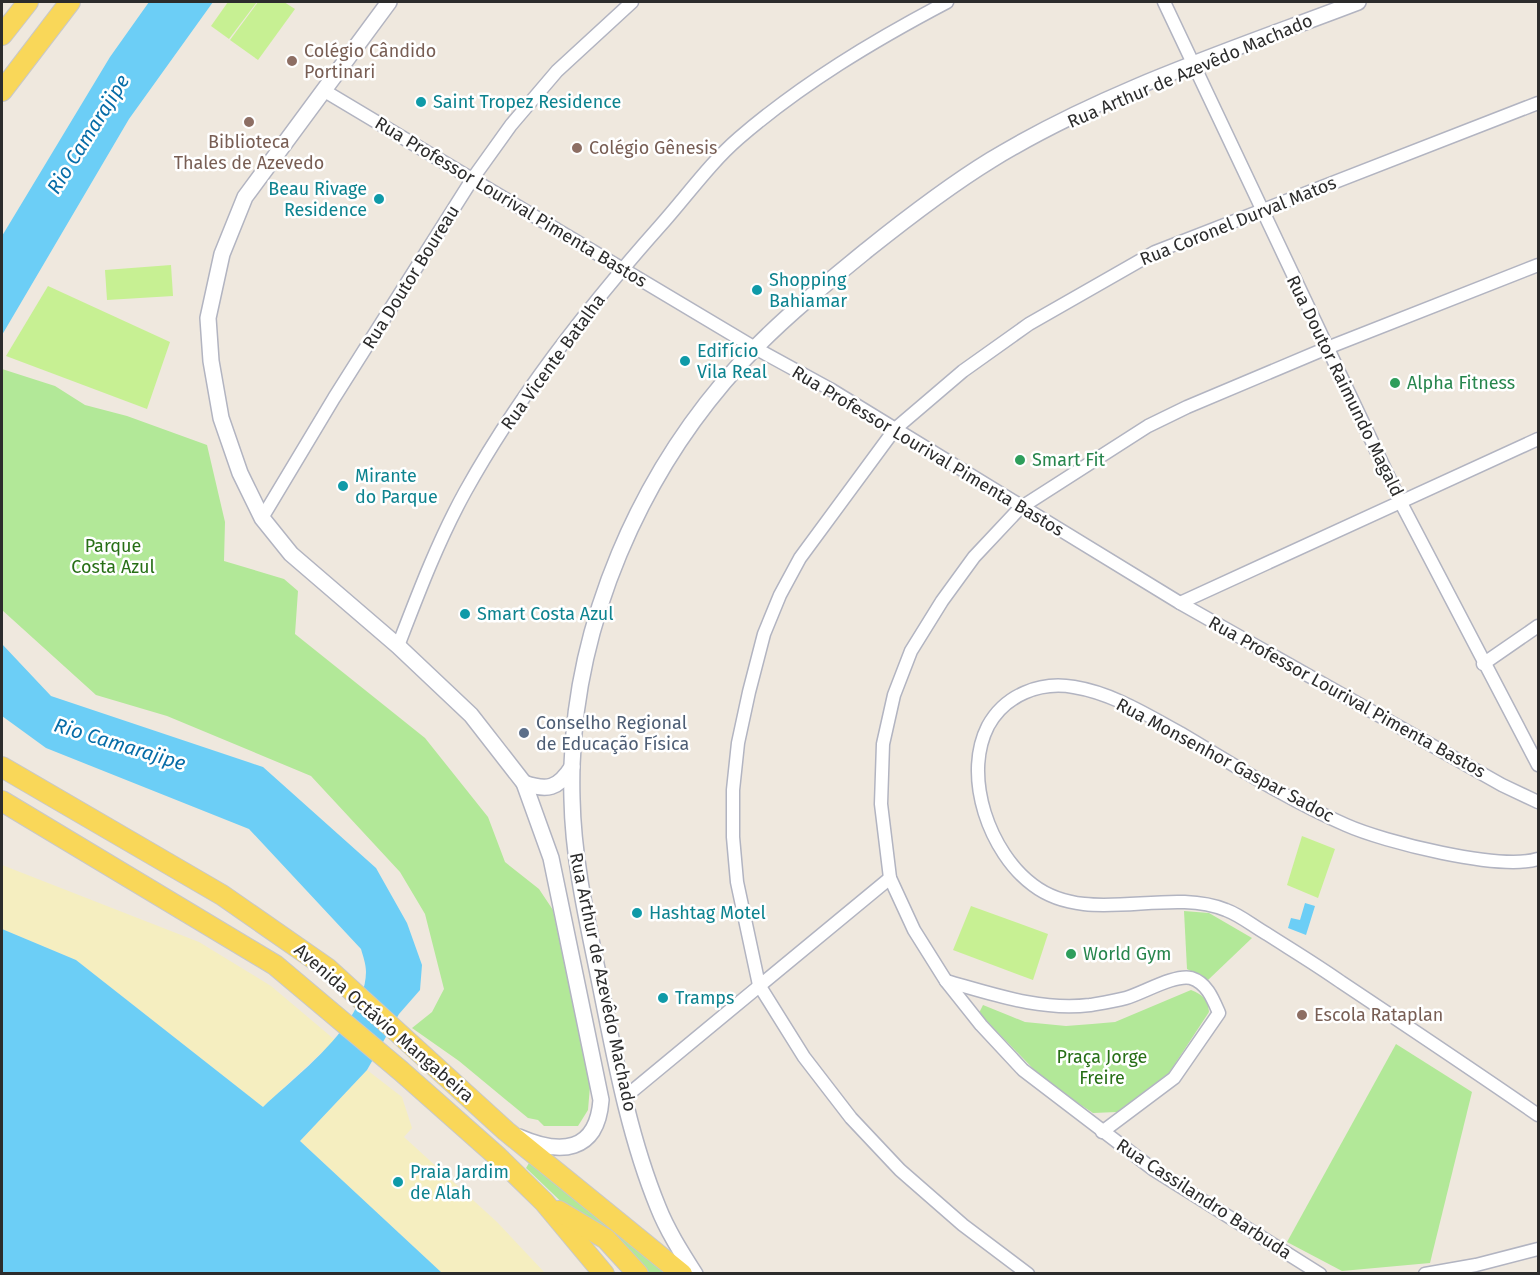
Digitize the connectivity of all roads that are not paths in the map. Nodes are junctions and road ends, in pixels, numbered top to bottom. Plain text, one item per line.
1 (28, 2) edge
2 (70, 2) edge
3 (389, 2) edge
4 (633, 2) edge
5 (947, 2) edge
6 (1164, 2) edge
7 (1358, 2) edge
8 (2, 35) edge
9 (1195, 64) junction
10 (322, 90) junction
11 (2, 91) edge
12 (1539, 103) edge
13 (473, 178) junction
14 (1261, 210) junction
15 (1539, 265) edge
16 (623, 268) junction
17 (755, 348) junction
18 (1327, 348) junction
19 (896, 429) junction
20 (1539, 439) edge
21 (1401, 503) junction
22 (1020, 508) junction
23 (262, 518) junction
24 (1180, 603) junction
25 (1539, 626) edge
26 (398, 646) junction
27 (1484, 664) junction
28 (1539, 765) edge
29 (2, 767) edge
30 (572, 767) junction
31 (524, 783) junction
32 (2, 801) edge
33 (1539, 802) edge
34 (1539, 859) edge
35 (890, 878) junction
36 (946, 981) junction
37 (759, 985) junction
38 (625, 1097) junction
39 (1539, 1115) edge
40 (506, 1131) junction
41 (1102, 1132) junction
42 (586, 1196) junction
43 (544, 1202) junction
44 (1539, 1249) edge
45 (604, 1274) edge
46 (638, 1274) edge
47 (671, 1274) edge
48 (682, 1274) edge
49 (695, 1274) edge
50 (1028, 1274) edge
51 (1320, 1274) edge
52 (1425, 1274) edge

1 - 8 main road
2 - 11 main road
3 - 10 street
4 - 13 street, Rua Doutor Boureau
5 - 16 street, Rua Vicente Batalha
6 - 9 street, Rua Doutor Raimundo Magald
7 - 9 street, Rua Arthur de Azevêdo Machado
9 - 14 street, Rua Doutor Raimundo Magald
9 - 17 street, Rua Arthur de Azevêdo Machado
10 - 13 street, Rua Professor Lourival Pimenta Bastos
10 - 23 street
12 - 14 street, Rua Coronel Durval Matos
13 - 16 street, Rua Professor Lourival Pimenta Bastos
13 - 23 street, Rua Doutor Boureau
14 - 18 street, Rua Doutor Raimundo Magald
14 - 19 street, Rua Coronel Durval Matos
15 - 18 street, Rua Cassilandro Barbuda
16 - 17 street, Rua Professor Lourival Pimenta Bastos
16 - 26 street, Rua Vicente Batalha
17 - 19 street, Rua Professor Lourival Pimenta Bastos
17 - 30 street, Rua Arthur de Azevêdo Machado
18 - 21 street, Rua Doutor Raimundo Magald
18 - 22 street, Rua Cassilandro Barbuda
19 - 22 street, Rua Professor Lourival Pimenta Bastos
19 - 37 street, Rua Coronel Durval Matos
20 - 21 street
21 - 24 street
21 - 27 street, Rua Doutor Raimundo Magald
22 - 24 street, Rua Professor Lourival Pimenta Bastos
22 - 35 street, Rua Cassilandro Barbuda
23 - 26 street
24 - 33 street, Rua Professor Lourival Pimenta Bastos
25 - 27 street
26 - 31 street
27 - 28 street, Rua Doutor Raimundo Magald
29 - 40 main road, Avenida Octávio Mangabeira
30 - 31 street
30 - 38 street, Rua Arthur de Azevêdo Machado
31 - 40 street
32 - 43 main road, Avenida Octávio Mangabeira
34 - 39 street, Rua Monsenhor Gaspar Sadoc
35 - 36 street, Rua Cassilandro Barbuda
35 - 37 street
36 - 41 street, Rua Cassilandro Barbuda
36 - 41 street
37 - 38 street
37 - 50 street, Rua Coronel Durval Matos
38 - 49 street, Rua Arthur de Azevêdo Machado
40 - 42 main road, Avenida Octávio Mangabeira
41 - 51 street, Rua Cassilandro Barbuda
42 - 47 main road
42 - 48 main road, Avenida Octávio Mangabeira
43 - 45 main road, Avenida Octávio Mangabeira
43 - 46 main road
44 - 52 street

